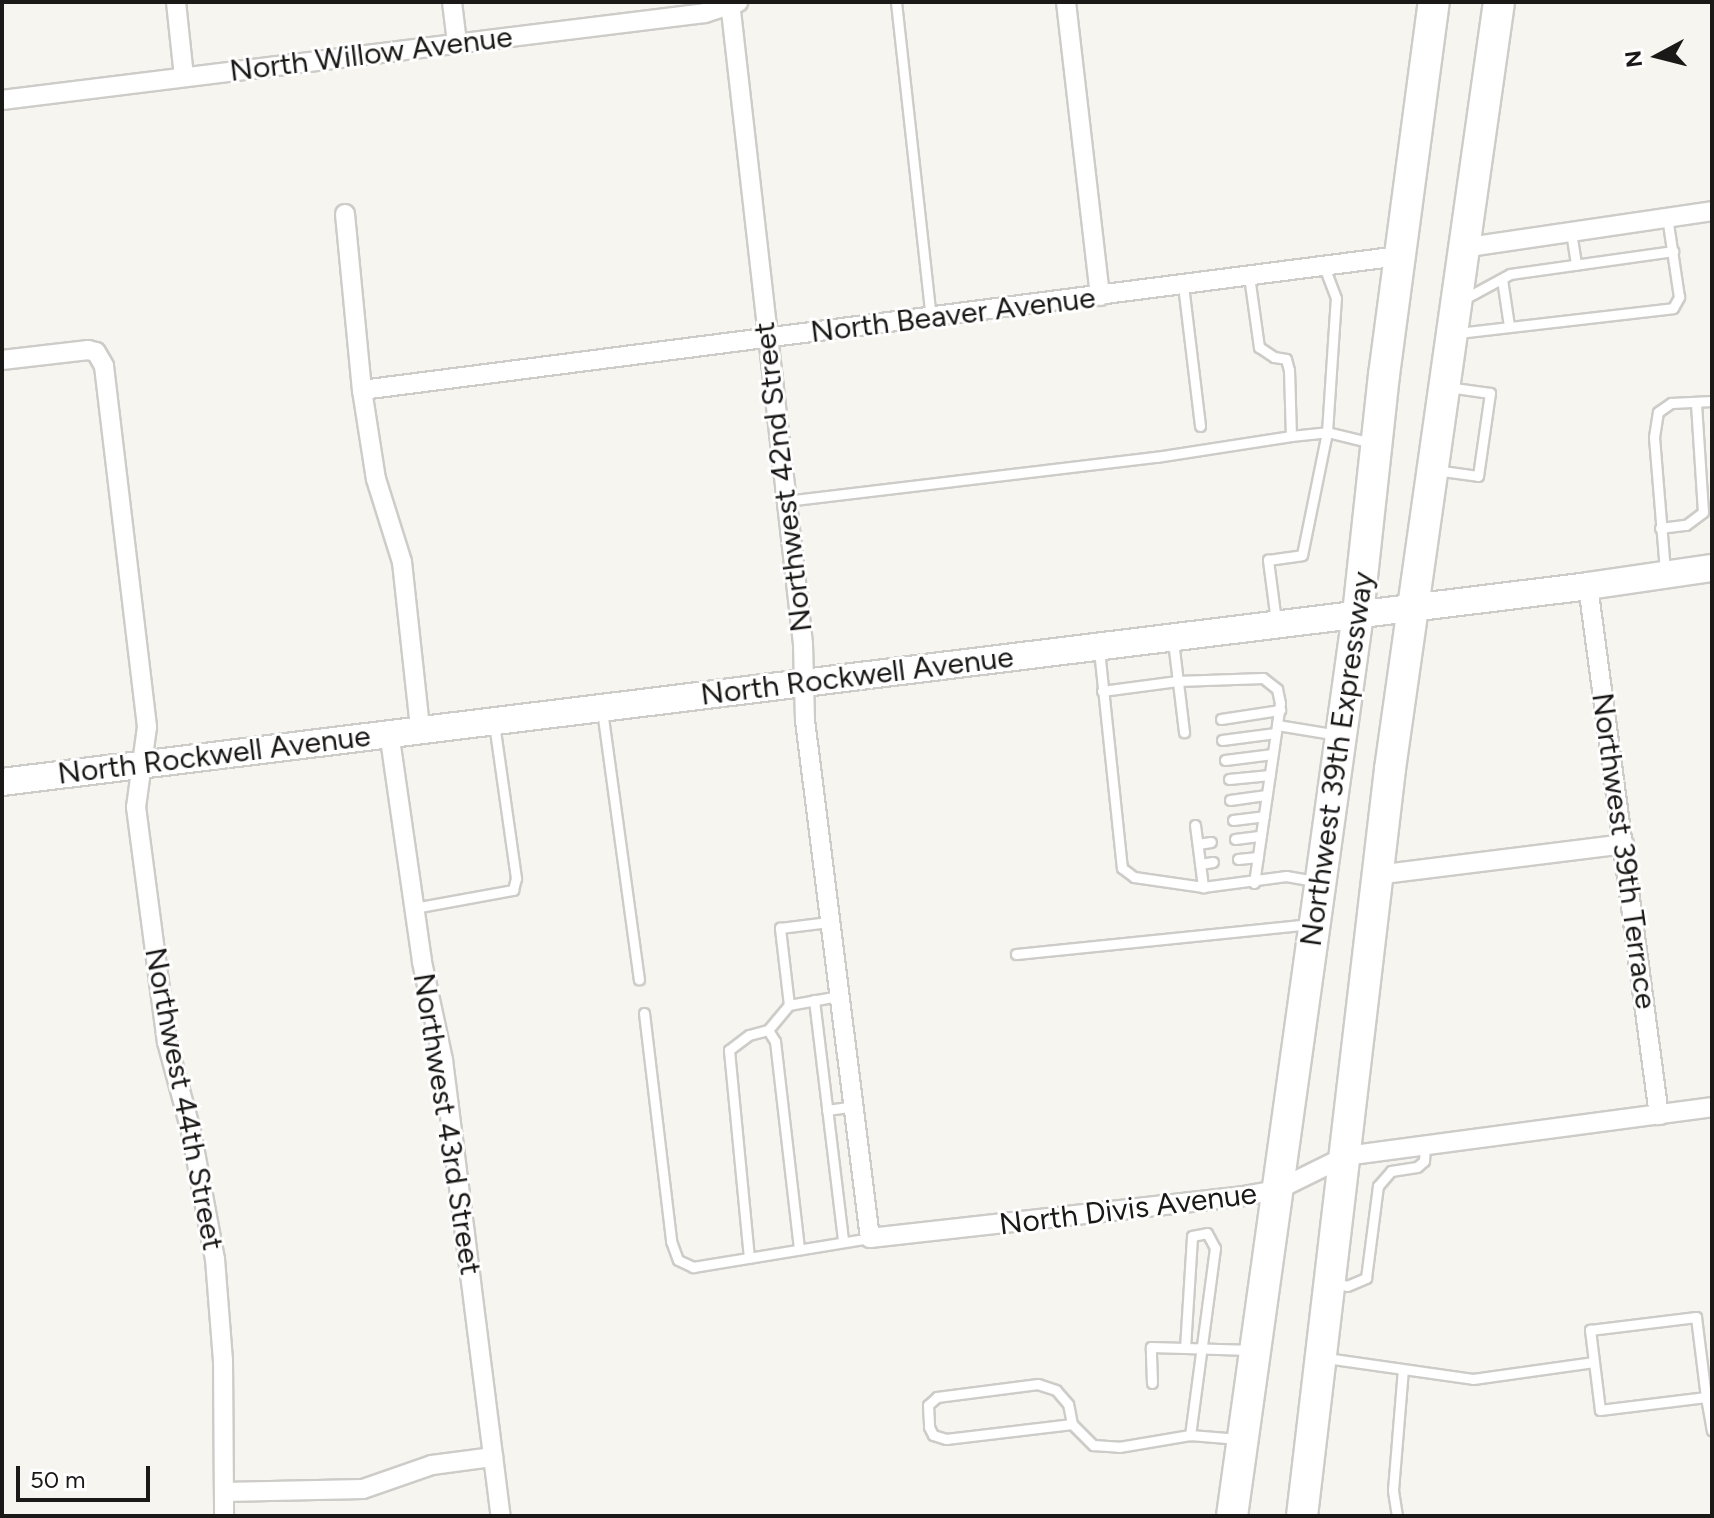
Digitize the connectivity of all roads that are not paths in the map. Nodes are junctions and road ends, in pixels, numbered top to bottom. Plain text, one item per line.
1 (176, 2) edge
2 (452, 2) edge
3 (896, 2) edge
4 (1066, 2) edge
5 (1434, 2) edge
6 (1499, 2) edge
7 (733, 3) edge
8 (457, 43) junction
9 (184, 77) junction
10 (2, 100) edge
11 (1712, 211) edge
12 (345, 214) dead end
13 (1667, 217) junction
14 (1571, 232) junction
15 (1462, 248) junction
16 (1673, 251) junction
17 (1400, 256) junction
18 (1576, 265) junction
19 (1324, 267) junction
20 (1249, 276) junction
21 (1502, 279) junction
22 (1183, 285) junction
23 (1100, 296) junction
24 (1455, 304) junction
25 (931, 319) junction
26 (1509, 326) junction
27 (1451, 334) junction
28 (767, 339) junction
29 (2, 360) edge
30 (1444, 387) junction
31 (362, 390) junction
32 (1712, 401) edge
33 (1696, 403) junction
34 (1200, 426) dead end
35 (1327, 432) junction
36 (1291, 436) junction
37 (1379, 445) junction
38 (1434, 470) junction
39 (786, 501) junction
40 (1660, 528) junction
41 (1712, 568) edge
42 (1665, 575) junction
43 (1588, 586) junction
44 (1411, 608) junction
45 (1358, 614) junction
46 (1276, 625) junction
47 (1173, 637) junction
48 (1099, 646) junction
49 (1177, 681) junction
50 (804, 683) junction
51 (1102, 691) junction
52 (601, 706) junction
53 (1280, 710) junction
54 (493, 719) junction
55 (1221, 719) dead end
56 (1186, 726) dead end
57 (420, 728) junction
58 (1277, 729) junction
59 (389, 732) junction
60 (1341, 735) junction
61 (1222, 740) dead end
62 (1273, 754) junction
63 (1225, 760) dead end
64 (142, 764) junction
65 (1270, 775) junction
66 (1229, 779) dead end
67 (2, 782) edge
68 (1267, 795) junction
69 (1230, 800) dead end
70 (1264, 816) junction
71 (1233, 820) dead end
72 (1195, 825) dead end
73 (1261, 836) junction
74 (1235, 839) dead end
75 (1211, 842) dead end
76 (1198, 844) junction
77 (1624, 844) junction
78 (1258, 857) junction
79 (1238, 859) dead end
80 (1213, 862) dead end
81 (1200, 864) junction
82 (1376, 875) junction
83 (1320, 882) junction
84 (1254, 883) junction
85 (1203, 887) junction
86 (414, 908) junction
87 (829, 922) junction
88 (1315, 923) junction
89 (1016, 954) dead end
90 (639, 979) dead end
91 (839, 996) junction
92 (814, 1000) junction
93 (789, 1005) junction
94 (644, 1013) dead end
95 (768, 1030) junction
96 (854, 1106) junction
97 (1712, 1107) edge
98 (827, 1110) junction
99 (1659, 1115) junction
100 (1425, 1146) junction
101 (1346, 1156) junction
102 (1277, 1190) junction
103 (870, 1238) junction
104 (843, 1240) junction
105 (799, 1249) junction
106 (749, 1258) junction
107 (1331, 1282) junction
108 (1185, 1348) junction
109 (1200, 1350) junction
110 (1255, 1350) junction
111 (1322, 1358) junction
112 (1594, 1362) junction
113 (1403, 1369) junction
114 (1152, 1383) dead end
115 (1706, 1397) junction
116 (1072, 1424) junction
117 (1712, 1430) edge
118 (1190, 1435) junction
119 (1243, 1440) junction
120 (493, 1457) junction
121 (224, 1492) junction
122 (224, 1516) edge
123 (501, 1516) edge
124 (1232, 1516) edge
125 (1302, 1516) edge
126 (1397, 1516) edge

1 - 9 street
2 - 8 street
3 - 25 lane
4 - 23 street
5 - 17 highway, Northwest 39th Expressway
6 - 15 highway, Northwest 39th Expressway
7 - 8 street, North Willow Avenue
7 - 28 street, Northwest 42nd Street
8 - 9 street, North Willow Avenue
9 - 10 street, North Willow Avenue
11 - 13 street
12 - 31 street
13 - 14 street
13 - 16 lane
14 - 15 street
14 - 18 lane
15 - 24 highway, Northwest 39th Expressway
16 - 18 lane
16 - 26 lane
17 - 19 street, North Beaver Avenue
17 - 37 highway, Northwest 39th Expressway
18 - 21 lane
19 - 20 street, North Beaver Avenue
19 - 35 lane
20 - 22 street, North Beaver Avenue
20 - 36 lane
21 - 24 lane
21 - 26 lane
22 - 23 street, North Beaver Avenue
22 - 34 lane
23 - 25 street, North Beaver Avenue
24 - 27 highway, Northwest 39th Expressway
25 - 28 street, North Beaver Avenue
26 - 27 lane
27 - 30 highway, Northwest 39th Expressway
28 - 31 street, North Beaver Avenue
28 - 39 street, Northwest 42nd Street
29 - 64 street, Northwest 44th Street
30 - 38 highway, Northwest 39th Expressway
30 - 38 lane
31 - 57 street
32 - 33 lane
33 - 40 lane
33 - 40 lane
35 - 36 lane
35 - 37 lane
35 - 46 lane
36 - 39 lane
37 - 45 highway, Northwest 39th Expressway
38 - 44 highway, Northwest 39th Expressway
39 - 50 street, Northwest 42nd Street
40 - 42 lane
41 - 42 main road, North Rockwell Avenue
42 - 43 main road, North Rockwell Avenue
43 - 44 main road, North Rockwell Avenue
43 - 77 street, Northwest 39th Terrace
44 - 45 main road, North Rockwell Avenue
44 - 82 highway, Northwest 39th Expressway
45 - 46 main road, North Rockwell Avenue
45 - 60 highway, Northwest 39th Expressway
46 - 47 main road, North Rockwell Avenue
47 - 48 main road, North Rockwell Avenue
47 - 49 lane
48 - 50 main road, North Rockwell Avenue
48 - 51 lane
49 - 51 lane
49 - 53 lane
49 - 56 lane
50 - 52 main road, North Rockwell Avenue
50 - 87 street, Northwest 42nd Street
51 - 85 lane
52 - 54 main road, North Rockwell Avenue
52 - 90 lane
53 - 55 lane
53 - 58 lane
54 - 57 main road, North Rockwell Avenue
54 - 86 lane
57 - 59 main road, North Rockwell Avenue
58 - 60 lane
58 - 61 lane
58 - 62 lane
59 - 64 main road, North Rockwell Avenue
59 - 86 street, Northwest 43rd Street
60 - 83 highway, Northwest 39th Expressway
62 - 63 lane
62 - 65 lane
64 - 67 main road, North Rockwell Avenue
64 - 121 street, Northwest 44th Street
65 - 66 lane
65 - 68 lane
68 - 69 lane
68 - 70 lane
70 - 71 lane
70 - 73 lane
72 - 76 lane
73 - 74 lane
73 - 78 lane
75 - 76 lane
76 - 81 lane
77 - 82 street
77 - 99 street, Northwest 39th Terrace
78 - 79 lane
78 - 84 lane
80 - 81 lane
81 - 85 lane
82 - 101 highway, Northwest 39th Expressway
83 - 84 lane
83 - 88 highway, Northwest 39th Expressway
84 - 85 lane
86 - 120 street, Northwest 43rd Street
87 - 91 street, Northwest 42nd Street
87 - 93 lane
88 - 89 lane
88 - 102 highway, Northwest 39th Expressway
91 - 92 lane
91 - 96 street, Northwest 42nd Street
92 - 93 lane
92 - 98 lane
93 - 95 lane
94 - 106 lane
95 - 105 lane
95 - 106 lane
96 - 98 lane
96 - 103 street, Northwest 42nd Street
97 - 99 street, North Divis Avenue
98 - 104 lane
99 - 100 street, North Divis Avenue
100 - 101 street, North Divis Avenue
100 - 107 lane
101 - 102 street, North Divis Avenue
101 - 107 highway, Northwest 39th Expressway
102 - 103 street, North Divis Avenue
102 - 110 highway, Northwest 39th Expressway
103 - 104 lane
104 - 105 lane
105 - 106 lane
107 - 111 highway, Northwest 39th Expressway
108 - 109 lane
108 - 109 lane
108 - 114 lane
109 - 110 lane
109 - 118 lane
110 - 119 highway, Northwest 39th Expressway
111 - 113 lane
111 - 125 highway, Northwest 39th Expressway
112 - 113 lane
112 - 115 lane
112 - 115 lane
113 - 126 lane
115 - 117 lane
116 - 116 lane
116 - 118 lane
118 - 119 lane
119 - 124 highway, Northwest 39th Expressway
120 - 121 street
120 - 123 street, Northwest 43rd Street
121 - 122 street, Northwest 44th Street

